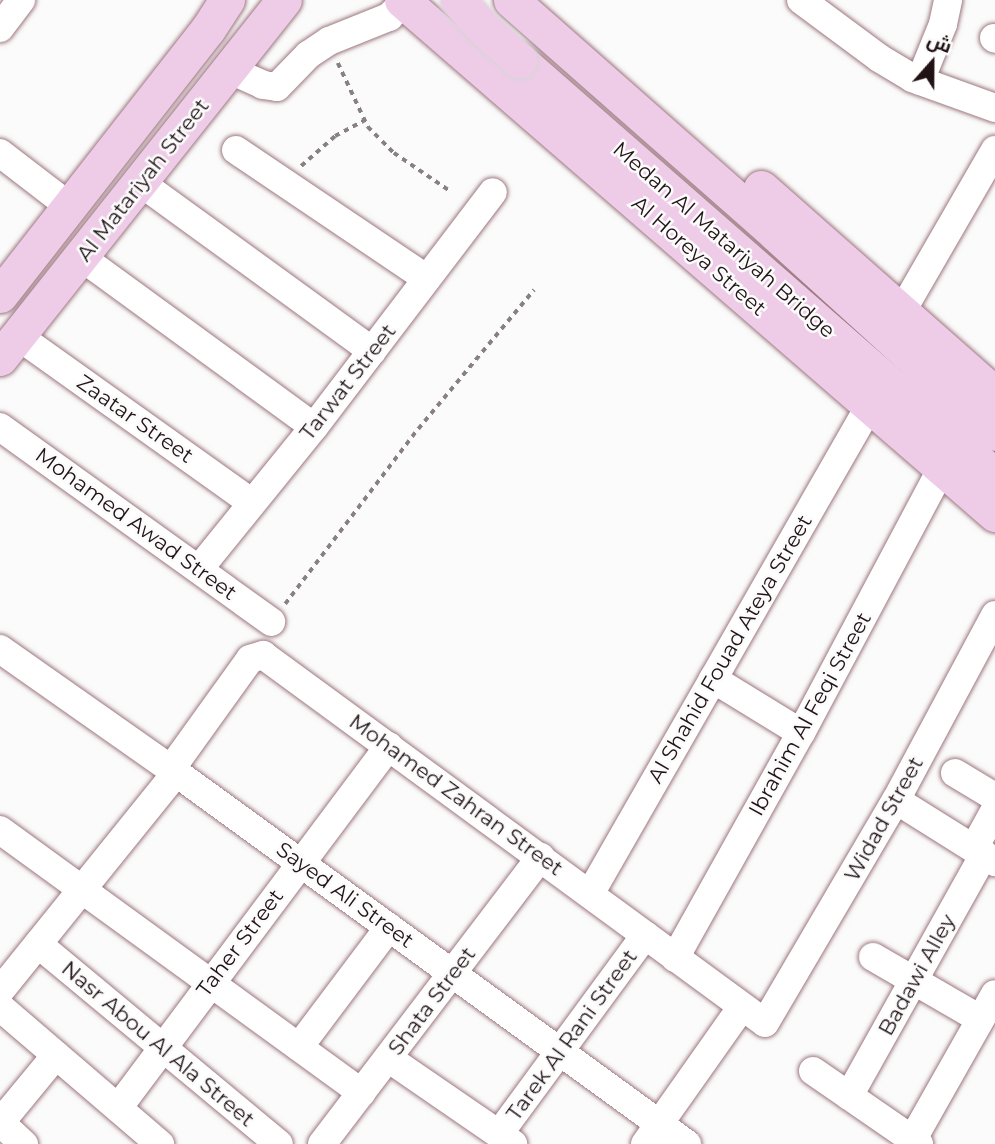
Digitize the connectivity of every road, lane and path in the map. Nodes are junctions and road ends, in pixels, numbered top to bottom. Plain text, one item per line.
1 (21, 0) edge
2 (227, 0) edge
3 (284, 0) edge
4 (458, 0) edge
5 (493, 0) edge
6 (511, 0) edge
7 (948, 0) edge
8 (403, 1) edge
9 (815, 4) edge
10 (546, 16) edge
11 (0, 28) edge
12 (208, 29) junction
13 (329, 41) junction
14 (235, 63) junction
15 (481, 66) junction
16 (920, 82) junction
17 (995, 108) edge
18 (365, 120) junction
19 (236, 150) dead end
20 (995, 150) edge
21 (0, 153) edge
22 (141, 183) junction
23 (285, 183) junction
24 (450, 191) dead end
25 (494, 192) dead end
26 (70, 207) junction
27 (81, 257) junction
28 (428, 279) junction
29 (3, 286) edge
30 (534, 290) dead end
31 (902, 311) junction
32 (9, 347) edge
33 (372, 351) junction
34 (993, 385) edge
35 (870, 405) junction
36 (0, 427) edge
37 (314, 427) junction
38 (995, 433) edge
39 (943, 468) junction
40 (995, 476) edge
41 (252, 503) junction
42 (995, 514) edge
43 (199, 569) junction
44 (995, 615) edge
45 (271, 622) joint
46 (0, 649) edge
47 (713, 679) junction
48 (801, 733) junction
49 (388, 746) junction
50 (173, 771) junction
51 (956, 773) dead end
52 (995, 797) edge
53 (896, 800) junction
54 (995, 810) edge
55 (0, 830) edge
56 (984, 855) edge
57 (541, 858) junction
58 (300, 863) junction
59 (82, 889) junction
60 (590, 894) junction
61 (389, 927) junction
62 (645, 935) junction
63 (38, 944) junction
64 (873, 957) dead end
65 (675, 958) junction
66 (453, 973) junction
67 (914, 980) junction
68 (211, 983) junction
69 (0, 990) edge
70 (995, 994) edge
71 (0, 1007) edge
72 (741, 1008) junction
73 (981, 1019) junction
74 (768, 1020) joint
75 (162, 1047) junction
76 (299, 1048) junction
77 (560, 1051) junction
78 (56, 1055) junction
79 (388, 1058) junction
80 (813, 1071) dead end
81 (362, 1093) junction
82 (849, 1096) junction
83 (118, 1108) junction
84 (0, 1122) edge
85 (652, 1134) edge
86 (142, 1139) edge
87 (506, 1139) edge
88 (914, 1142) edge
89 (24, 1144) edge
90 (279, 1144) edge
91 (322, 1144) edge
92 (687, 1144) edge

1 - 11 street
2 - 12 main road, Al Matariyah Street
3 - 14 main road, Al Matariyah Street
4 - 40 main road, Medan Al Matariyah Bridge, bridge
5 - 15 main road
6 - 10 main road, Medan Al Matariyah Bridge
7 - 16 street
8 - 13 street
8 - 15 main road, Al Horeya Street
9 - 16 street
10 - 31 main road
10 - 38 main road, Medan Al Matariyah Bridge
12 - 14 main road
12 - 26 main road, Al Matariyah Street
13 - 14 street
13 - 18 path
14 - 22 main road, Al Matariyah Street
15 - 35 main road, Al Horeya Street
16 - 17 street
18 - 23 path
18 - 24 path
19 - 23 street
20 - 31 street
21 - 26 street
22 - 27 main road, Al Matariyah Street
22 - 33 street
23 - 28 street
25 - 28 street, Tarwat Street
26 - 29 main road, Al Matariyah Street
27 - 32 main road, Al Matariyah Street
27 - 37 street
28 - 33 street, Tarwat Street
30 - 45 path
31 - 34 main road
32 - 41 street, Zaatar Street
33 - 37 street, Tarwat Street
35 - 39 main road, Al Horeya Street
35 - 47 street, Al Shahid Fouad Ateya Street
36 - 43 street, Mohamed Awad Street
37 - 41 street, Tarwat Street
39 - 42 main road, Al Horeya Street
39 - 48 street, Ibrahim Al Feqi Street
41 - 43 street, Tarwat Street
43 - 45 street, Mohamed Awad Street
44 - 53 street, Widad Street
46 - 50 street, Sayed Ali Street
47 - 48 street
47 - 60 street, Al Shahid Fouad Ateya Street
48 - 65 street, Ibrahim Al Feqi Street
49 - 50 street, Mohamed Zahran Street
49 - 57 street, Mohamed Zahran Street
49 - 58 street, Taher Street
50 - 58 street, Sayed Ali Street
50 - 59 street
51 - 52 street
53 - 56 street
53 - 74 street, Widad Street
54 - 56 street, Badawi Alley
55 - 59 street
56 - 67 street, Badawi Alley
57 - 60 street, Mohamed Zahran Street
57 - 66 street, Shata Street
58 - 61 street, Sayed Ali Street
58 - 68 street, Taher Street
59 - 63 street
59 - 68 street
60 - 62 street, Mohamed Zahran Street
61 - 66 street, Sayed Ali Street
61 - 76 street
62 - 65 street, Mohamed Zahran Street
62 - 77 street, Tarek Al Rani Street
63 - 69 street
63 - 75 street, Nasr Abou Al Ala Street
64 - 67 street
65 - 72 street, Mohamed Zahran Street
66 - 77 street, Sayed Ali Street
66 - 79 street, Shata Street
67 - 73 street
67 - 82 street, Badawi Alley
68 - 75 street, Taher Street
68 - 76 street
70 - 73 street
71 - 78 street
72 - 74 street, Mohamed Zahran Street
72 - 85 street
73 - 88 street
75 - 83 street, Taher Street
75 - 90 street, Nasr Abou Al Ala Street
76 - 81 street
77 - 85 street, Sayed Ali Street
77 - 87 street, Tarek Al Rani Street
78 - 83 street
78 - 84 street
79 - 81 street, Shata Street
79 - 87 street
80 - 82 street
81 - 91 street, Shata Street
82 - 88 street
83 - 86 street
84 - 89 street
85 - 92 street, Sayed Ali Street

